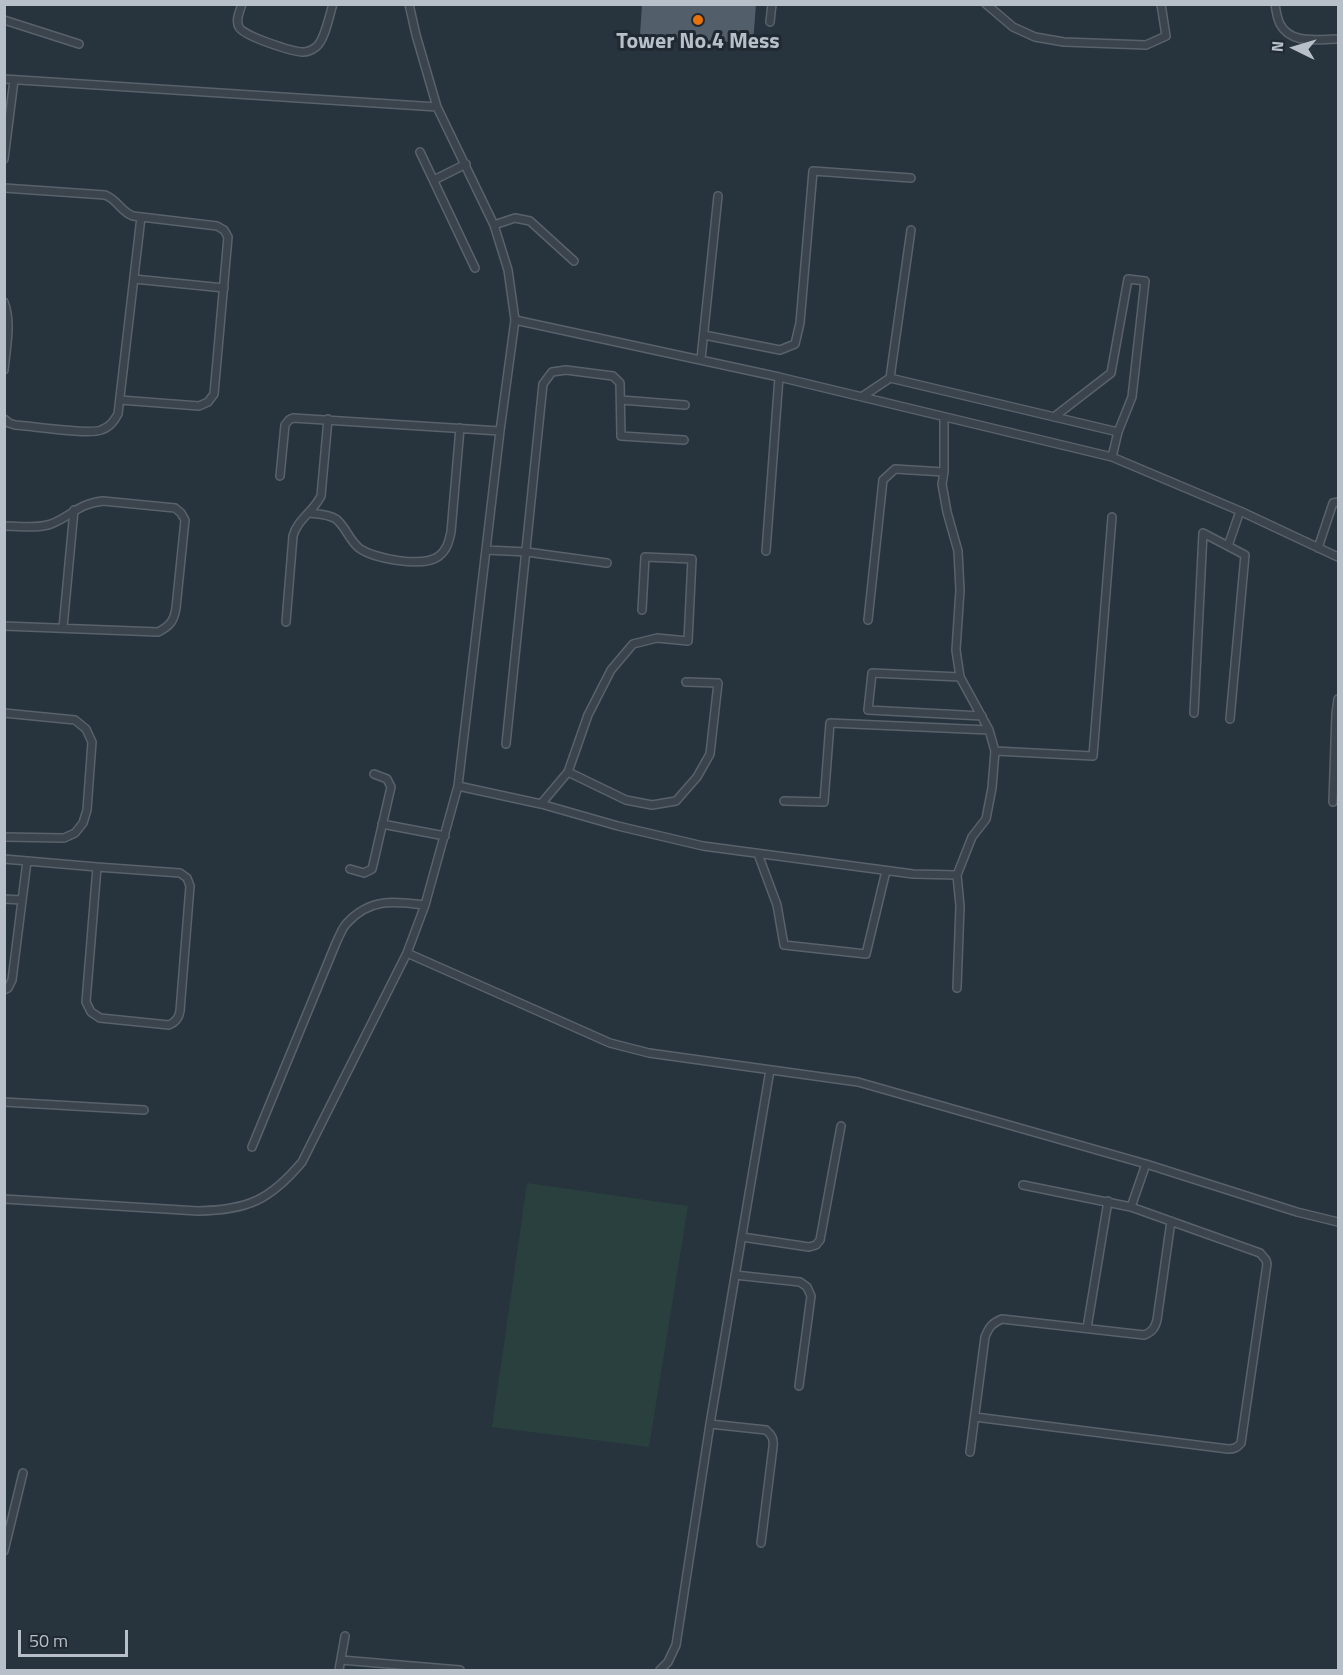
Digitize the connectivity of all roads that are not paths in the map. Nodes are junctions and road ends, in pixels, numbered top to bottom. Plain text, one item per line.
1 (242, 4) edge
2 (333, 4) edge
3 (409, 4) edge
4 (772, 4) edge
5 (986, 4) edge
6 (1161, 4) edge
7 (1275, 4) edge
8 (4, 20) edge
9 (770, 22) dead end
10 (1338, 39) edge
11 (79, 44) dead end
12 (4, 79) edge
13 (14, 80) junction
14 (437, 107) junction
15 (420, 152) dead end
16 (4, 159) edge
17 (466, 164) junction
18 (911, 178) dead end
19 (434, 180) junction
20 (4, 188) edge
21 (718, 196) dead end
22 (141, 217) junction
23 (494, 225) junction
24 (911, 230) dead end
25 (574, 261) dead end
26 (475, 268) dead end
27 (134, 279) junction
28 (224, 288) junction
29 (4, 302) edge
30 (515, 320) junction
31 (704, 334) junction
32 (701, 359) junction
33 (4, 370) edge
34 (779, 377) junction
35 (890, 378) junction
36 (863, 396) junction
37 (120, 400) junction
38 (621, 400) junction
39 (685, 405) dead end
40 (944, 417) junction
41 (1054, 417) junction
42 (4, 419) edge
43 (328, 419) junction
44 (460, 428) junction
45 (500, 431) junction
46 (1118, 432) junction
47 (684, 440) dead end
48 (1112, 457) junction
49 (944, 472) junction
50 (280, 476) dead end
51 (1338, 502) edge
52 (74, 510) junction
53 (1240, 511) junction
54 (309, 513) junction
55 (1112, 517) dead end
56 (4, 526) edge
57 (1228, 546) junction
58 (1318, 548) junction
59 (486, 550) junction
60 (766, 551) dead end
61 (527, 552) junction
62 (1338, 557) edge
63 (607, 563) dead end
64 (642, 610) dead end
65 (868, 620) dead end
66 (286, 622) dead end
67 (4, 626) edge
68 (63, 628) junction
69 (960, 677) junction
70 (686, 682) dead end
71 (1338, 699) edge
72 (4, 713) edge
73 (1194, 713) dead end
74 (982, 716) junction
75 (1230, 719) dead end
76 (989, 730) junction
77 (506, 744) dead end
78 (995, 751) junction
79 (568, 772) junction
80 (375, 774) dead end
81 (458, 786) junction
82 (784, 801) dead end
83 (1333, 802) dead end
84 (541, 804) junction
85 (382, 824) junction
86 (445, 836) junction
87 (4, 837) edge
88 (758, 854) junction
89 (4, 859) edge
90 (27, 861) junction
91 (97, 867) junction
92 (350, 869) dead end
93 (886, 871) junction
94 (957, 875) junction
95 (4, 899) edge
96 (22, 900) junction
97 (425, 904) junction
98 (407, 953) junction
99 (957, 988) dead end
100 (4, 990) edge
101 (770, 1070) junction
102 (4, 1102) edge
103 (144, 1110) dead end
104 (841, 1126) dead end
105 (252, 1147) dead end
106 (1146, 1164) junction
107 (1023, 1185) dead end
108 (4, 1199) edge
109 (1108, 1201) junction
110 (1131, 1206) junction
111 (1171, 1221) junction
112 (1338, 1222) edge
113 (742, 1237) junction
114 (735, 1275) junction
115 (1087, 1328) junction
116 (799, 1386) dead end
117 (975, 1417) junction
118 (710, 1424) junction
119 (970, 1452) dead end
120 (23, 1473) dead end
121 (761, 1543) dead end
122 (4, 1551) edge
123 (345, 1636) dead end
124 (341, 1660) junction
125 (339, 1671) edge
126 (460, 1671) edge
127 (660, 1671) edge

1 - 2 lane
3 - 14 lane
4 - 9 lane
5 - 6 lane
7 - 10 lane
8 - 11 lane
12 - 13 lane
13 - 14 lane
13 - 16 lane
14 - 17 lane
15 - 19 lane
17 - 19 lane
17 - 23 lane
18 - 31 lane
19 - 26 lane
20 - 22 lane
21 - 31 lane
22 - 27 lane
22 - 28 lane
23 - 25 lane
23 - 30 lane
24 - 35 lane
27 - 28 lane
27 - 37 lane
28 - 37 lane
29 - 33 lane
30 - 32 lane
30 - 45 lane
31 - 32 lane
32 - 34 lane
34 - 36 lane
34 - 60 lane
35 - 36 lane
35 - 41 lane
36 - 40 lane
37 - 42 lane
38 - 39 lane
38 - 47 lane
38 - 61 lane
40 - 48 lane
40 - 49 lane
41 - 46 lane
41 - 46 lane
43 - 44 lane
43 - 50 lane
43 - 54 lane
44 - 45 lane
44 - 54 lane
45 - 59 lane
46 - 48 lane
48 - 53 lane
49 - 65 lane
49 - 69 lane
51 - 58 lane
52 - 56 lane
52 - 68 lane
52 - 68 lane
53 - 57 lane
53 - 58 lane
54 - 66 lane
55 - 78 lane
57 - 73 lane
57 - 75 lane
58 - 62 lane
59 - 61 lane
59 - 81 lane
61 - 63 lane
61 - 77 lane
64 - 79 lane
67 - 68 lane
69 - 74 lane
69 - 74 lane
70 - 79 lane
71 - 83 lane
72 - 87 lane
74 - 76 lane
76 - 78 lane
76 - 82 lane
78 - 94 lane
79 - 84 lane
80 - 85 lane
81 - 84 lane
81 - 86 lane
84 - 88 lane
85 - 86 lane
85 - 92 lane
86 - 97 lane
88 - 93 lane
88 - 93 lane
89 - 90 lane
90 - 91 lane
90 - 96 lane
91 - 91 lane
93 - 94 lane
94 - 99 lane
95 - 96 lane
96 - 100 lane
97 - 98 lane
97 - 105 lane
98 - 101 lane
98 - 108 lane
101 - 106 lane
101 - 113 lane
102 - 103 lane
104 - 113 lane
106 - 110 lane
106 - 112 lane
107 - 109 lane
109 - 110 lane
109 - 115 lane
110 - 111 lane
111 - 115 lane
111 - 117 lane
113 - 114 lane
114 - 116 lane
114 - 118 lane
115 - 117 lane
117 - 119 lane
118 - 121 lane
118 - 127 lane
120 - 122 lane
123 - 124 lane
124 - 125 lane
124 - 126 lane

